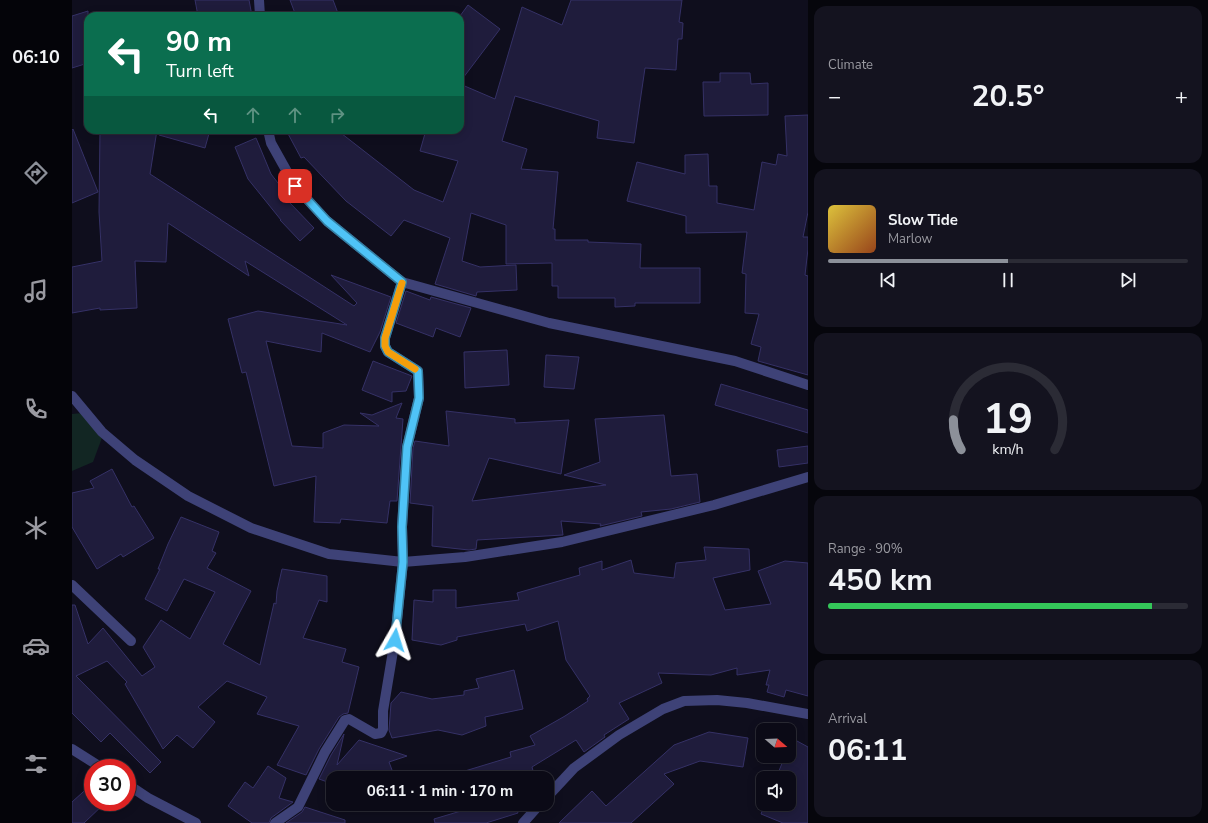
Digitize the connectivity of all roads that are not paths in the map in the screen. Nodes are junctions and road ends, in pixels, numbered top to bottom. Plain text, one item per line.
1 (259, 0) edge
2 (260, 12) edge
3 (269, 134) edge
4 (402, 282) junction
5 (808, 385) edge
6 (72, 396) edge
7 (808, 477) edge
8 (403, 562) junction
9 (72, 585) edge
10 (131, 641) dead end
11 (808, 714) edge
12 (72, 749) edge
13 (88, 759) edge
14 (554, 789) edge
15 (136, 790) edge
16 (534, 811) edge
17 (196, 823) edge
18 (275, 823) edge
19 (523, 823) edge

1 - 2 street
3 - 4 street
4 - 5 street
4 - 8 street
6 - 8 street
7 - 8 street
8 - 18 street
9 - 10 street
11 - 14 street
12 - 13 street
15 - 17 street
16 - 19 street

